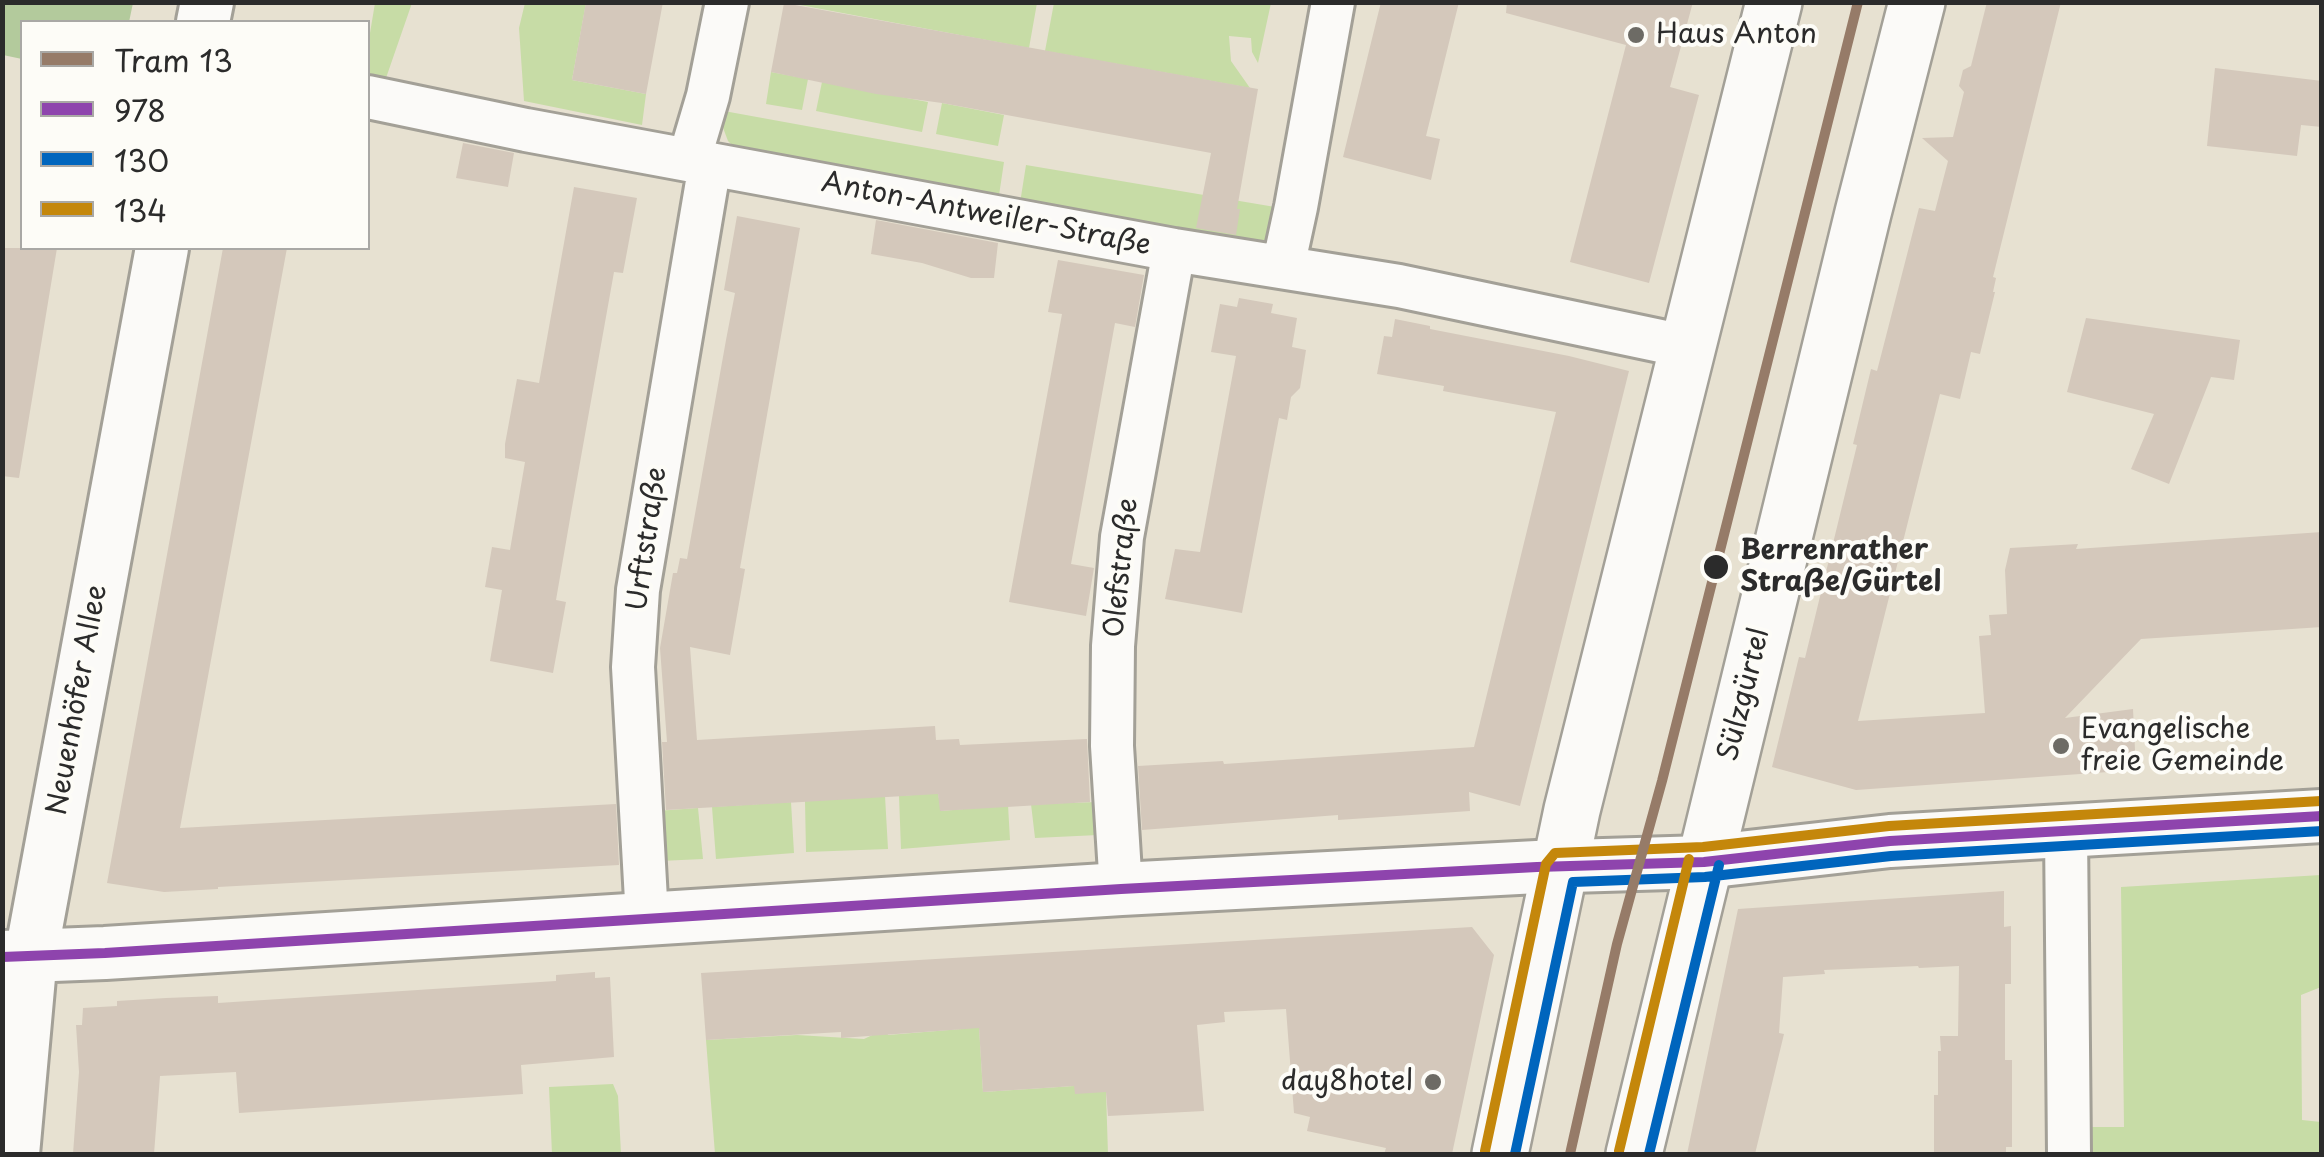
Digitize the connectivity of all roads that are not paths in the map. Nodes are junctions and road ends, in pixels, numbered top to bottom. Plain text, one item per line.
1 (727, 2) edge
2 (1332, 2) edge
3 (1774, 2) edge
4 (1917, 2) edge
5 (370, 97) edge
6 (700, 162) junction
7 (162, 250) edge
8 (1174, 250) junction
9 (1282, 267) junction
10 (1689, 347) junction
11 (2322, 816) edge
12 (2066, 831) junction
13 (1704, 862) junction
14 (1561, 867) junction
15 (1121, 889) junction
16 (647, 918) junction
17 (17, 956) edge
18 (14, 1154) edge
19 (1500, 1154) edge
20 (1634, 1154) edge
21 (2069, 1154) edge

1 - 6 street
2 - 9 street
3 - 10 main road
4 - 13 main road, Sülzgürtel
5 - 6 street, Anton-Antweiler-Straße
6 - 8 street, Anton-Antweiler-Straße
6 - 16 street, Urftstraße
7 - 17 street, Neuenhöfer Allee
8 - 9 street, Anton-Antweiler-Straße
8 - 15 street, Olefstraße
9 - 10 street, Anton-Antweiler-Straße
10 - 14 main road
11 - 12 street
12 - 13 street
12 - 21 street
13 - 14 street
13 - 20 main road, Sülzgürtel
14 - 15 street
14 - 19 main road
15 - 16 street
16 - 17 street
17 - 18 street, Neuenhöfer Allee

